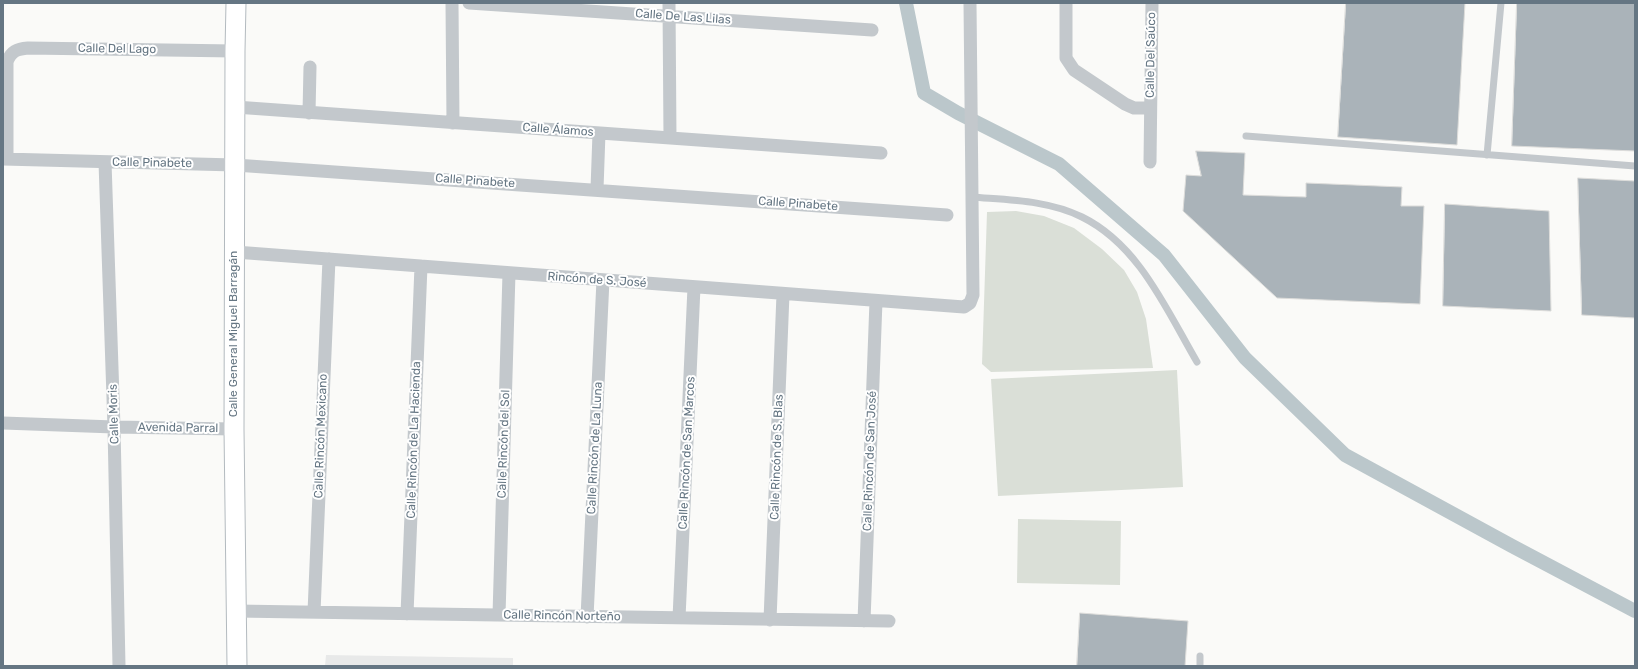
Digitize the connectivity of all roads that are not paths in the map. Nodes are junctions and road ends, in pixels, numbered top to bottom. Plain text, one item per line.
1 (236, 3) edge
2 (452, 3) edge
3 (469, 3) edge
4 (669, 3) edge
5 (970, 3) edge
6 (1066, 3) edge
7 (1152, 3) edge
8 (1501, 3) edge
9 (669, 16) junction
10 (872, 30) dead end
11 (235, 50) junction
12 (310, 67) dead end
13 (235, 108) junction
14 (1150, 108) junction
15 (309, 113) junction
16 (453, 124) junction
17 (600, 132) junction
18 (1246, 136) dead end
19 (670, 138) junction
20 (881, 153) dead end
21 (1487, 155) junction
22 (5, 159) edge
23 (104, 162) junction
24 (1150, 162) dead end
25 (235, 165) junction
26 (1635, 166) edge
27 (597, 189) junction
28 (972, 197) junction
29 (946, 215) dead end
30 (235, 252) junction
31 (329, 259) junction
32 (421, 266) junction
33 (509, 273) junction
34 (603, 280) junction
35 (694, 287) junction
36 (783, 294) junction
37 (876, 301) junction
38 (1197, 362) dead end
39 (3, 424) edge
40 (114, 427) junction
41 (234, 429) junction
42 (236, 611) junction
43 (314, 612) junction
44 (407, 614) junction
45 (499, 615) junction
46 (587, 617) junction
47 (679, 618) junction
48 (770, 620) junction
49 (864, 621) junction
50 (889, 622) dead end
51 (1200, 656) dead end
52 (119, 666) edge
53 (237, 666) edge
54 (1200, 666) edge

1 - 11 main road, Calle General Miguel Barragán
2 - 16 street
3 - 9 street, Calle De Las Lilas
4 - 9 street
5 - 28 street
6 - 14 street
7 - 14 street, Calle Del Saúco
8 - 21 lane
9 - 10 street, Calle De Las Lilas
9 - 19 street
11 - 13 main road, Calle General Miguel Barragán
11 - 22 street, Calle Del Lago
12 - 15 street
13 - 15 street, Calle Álamos
13 - 25 main road, Calle General Miguel Barragán
14 - 24 street, Calle Del Saúco
15 - 16 street, Calle Álamos
16 - 17 street, Calle Álamos
17 - 19 street, Calle Álamos
17 - 27 street
18 - 21 lane
19 - 20 street, Calle Álamos
21 - 26 lane
22 - 23 street, Calle Pinabete
23 - 25 street, Calle Pinabete
23 - 40 street, Calle Moris
25 - 27 street, Calle Pinabete
25 - 30 main road, Calle General Miguel Barragán
27 - 29 street, Calle Pinabete
28 - 37 street, Rincón de S. José
28 - 38 lane
30 - 31 street, Rincón de S. José
30 - 41 main road, Calle General Miguel Barragán
31 - 32 street, Rincón de S. José
31 - 43 street, Calle Rincón Mexicano
32 - 33 street, Rincón de S. José
32 - 44 street, Calle Rincón de La Hacienda
33 - 34 street, Rincón de S. José
33 - 45 street, Calle Rincón del Sol
34 - 35 street, Rincón de S. José
34 - 46 street, Calle Rincón de La Luna
35 - 36 street, Rincón de S. José
35 - 47 street, Calle Rincón de San Marcos
36 - 37 street, Rincón de S. José
36 - 48 street, Calle Rincón de S. Blas
37 - 49 street, Calle Rincón de San José
39 - 40 street, Avenida Parral
40 - 41 street, Avenida Parral
40 - 52 street, Calle Moris
41 - 42 main road, Calle General Miguel Barragán
42 - 43 street, Calle Rincón Norteño
42 - 53 main road, Calle General Miguel Barragán
43 - 44 street, Calle Rincón Norteño
44 - 45 street, Calle Rincón Norteño
45 - 46 street, Calle Rincón Norteño
46 - 47 street, Calle Rincón Norteño
47 - 48 street, Calle Rincón Norteño
48 - 49 street, Calle Rincón Norteño
49 - 50 street, Calle Rincón Norteño
51 - 54 lane

